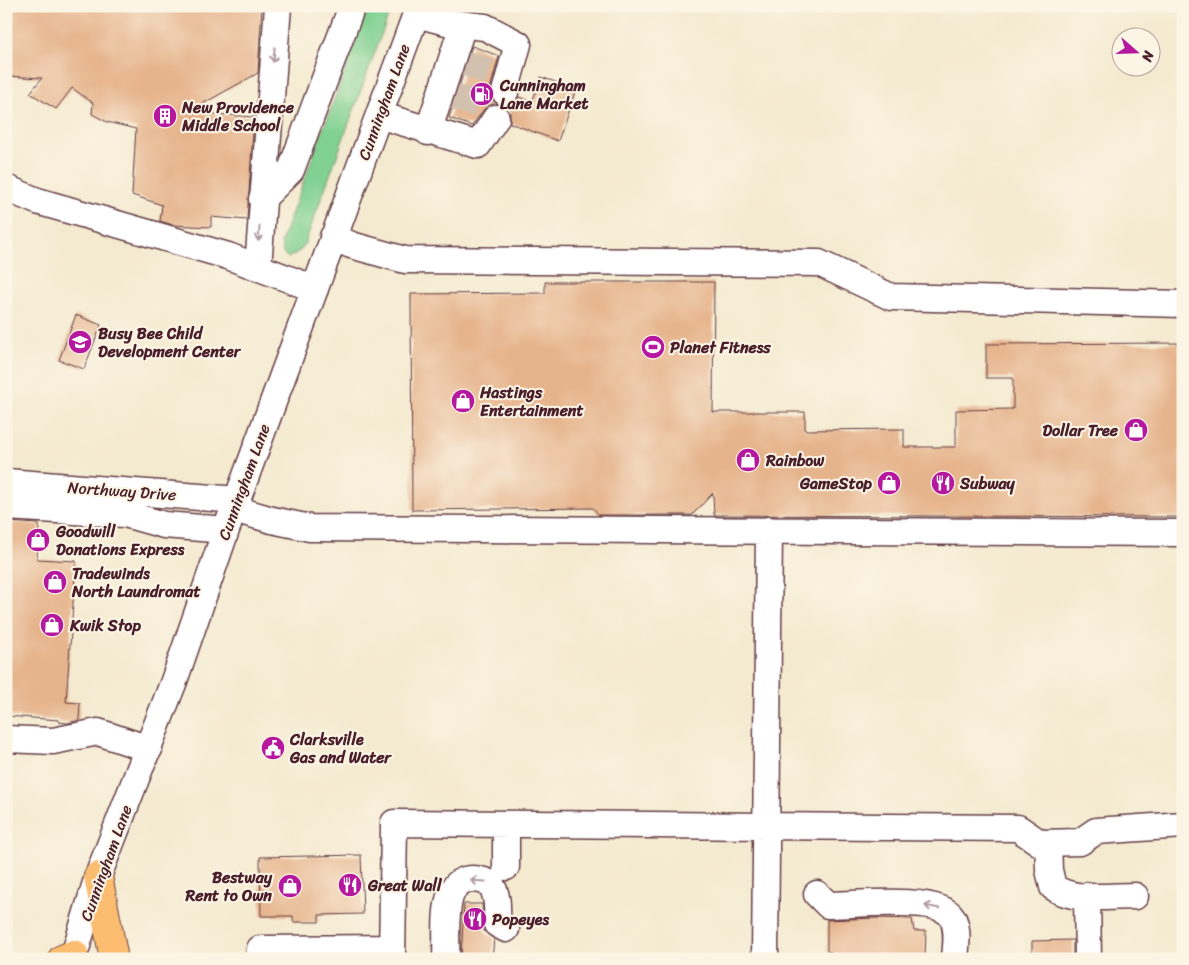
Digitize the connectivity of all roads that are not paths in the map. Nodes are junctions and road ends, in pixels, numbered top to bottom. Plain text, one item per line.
1 (278, 6) edge
2 (352, 6) edge
3 (418, 10) edge
4 (464, 25) junction
5 (503, 82) dead end
6 (379, 115) junction
7 (496, 118) dead end
8 (428, 132) junction
9 (6, 188) edge
10 (262, 199) junction
11 (333, 237) junction
12 (258, 267) junction
13 (315, 289) junction
14 (1183, 304) edge
15 (6, 482) edge
16 (6, 507) edge
17 (233, 513) junction
18 (769, 530) junction
19 (1183, 533) edge
20 (6, 739) edge
21 (149, 749) junction
22 (506, 824) junction
23 (1183, 825) edge
24 (767, 826) junction
25 (1048, 842) junction
26 (506, 866) dead end
27 (98, 876) junction
28 (816, 894) dead end
29 (1087, 896) junction
30 (1134, 896) dead end
31 (506, 929) dead end
32 (365, 953) edge
33 (392, 953) edge
34 (950, 953) edge
35 (70, 957) edge
36 (114, 959) edge
37 (260, 959) edge
38 (446, 959) edge
39 (765, 959) edge
40 (1088, 959) edge

1 -> 10 street
2 - 10 street
3 - 4 street
3 - 6 street, Cunningham Lane
4 - 5 street
4 - 8 street
6 - 8 street
6 - 11 street, Cunningham Lane
7 - 8 street
9 - 12 street
10 -> 12 street
11 - 13 street, Cunningham Lane
11 - 14 street
12 - 13 street
13 - 17 street, Cunningham Lane
15 - 17 street, Northway Drive
16 - 17 street
17 - 18 street
17 - 21 street, Cunningham Lane
18 - 19 street
18 - 24 street
20 - 21 street
21 - 27 street, Cunningham Lane
22 - 24 street
22 - 26 street
22 - 33 street
23 - 25 street
24 - 25 street
24 - 39 street
25 - 29 street
27 - 35 street, Cunningham Lane
27 - 36 highway
34 -> 28 street
29 - 30 street
29 - 40 street
31 -> 38 street
32 - 33 street
32 - 37 street

